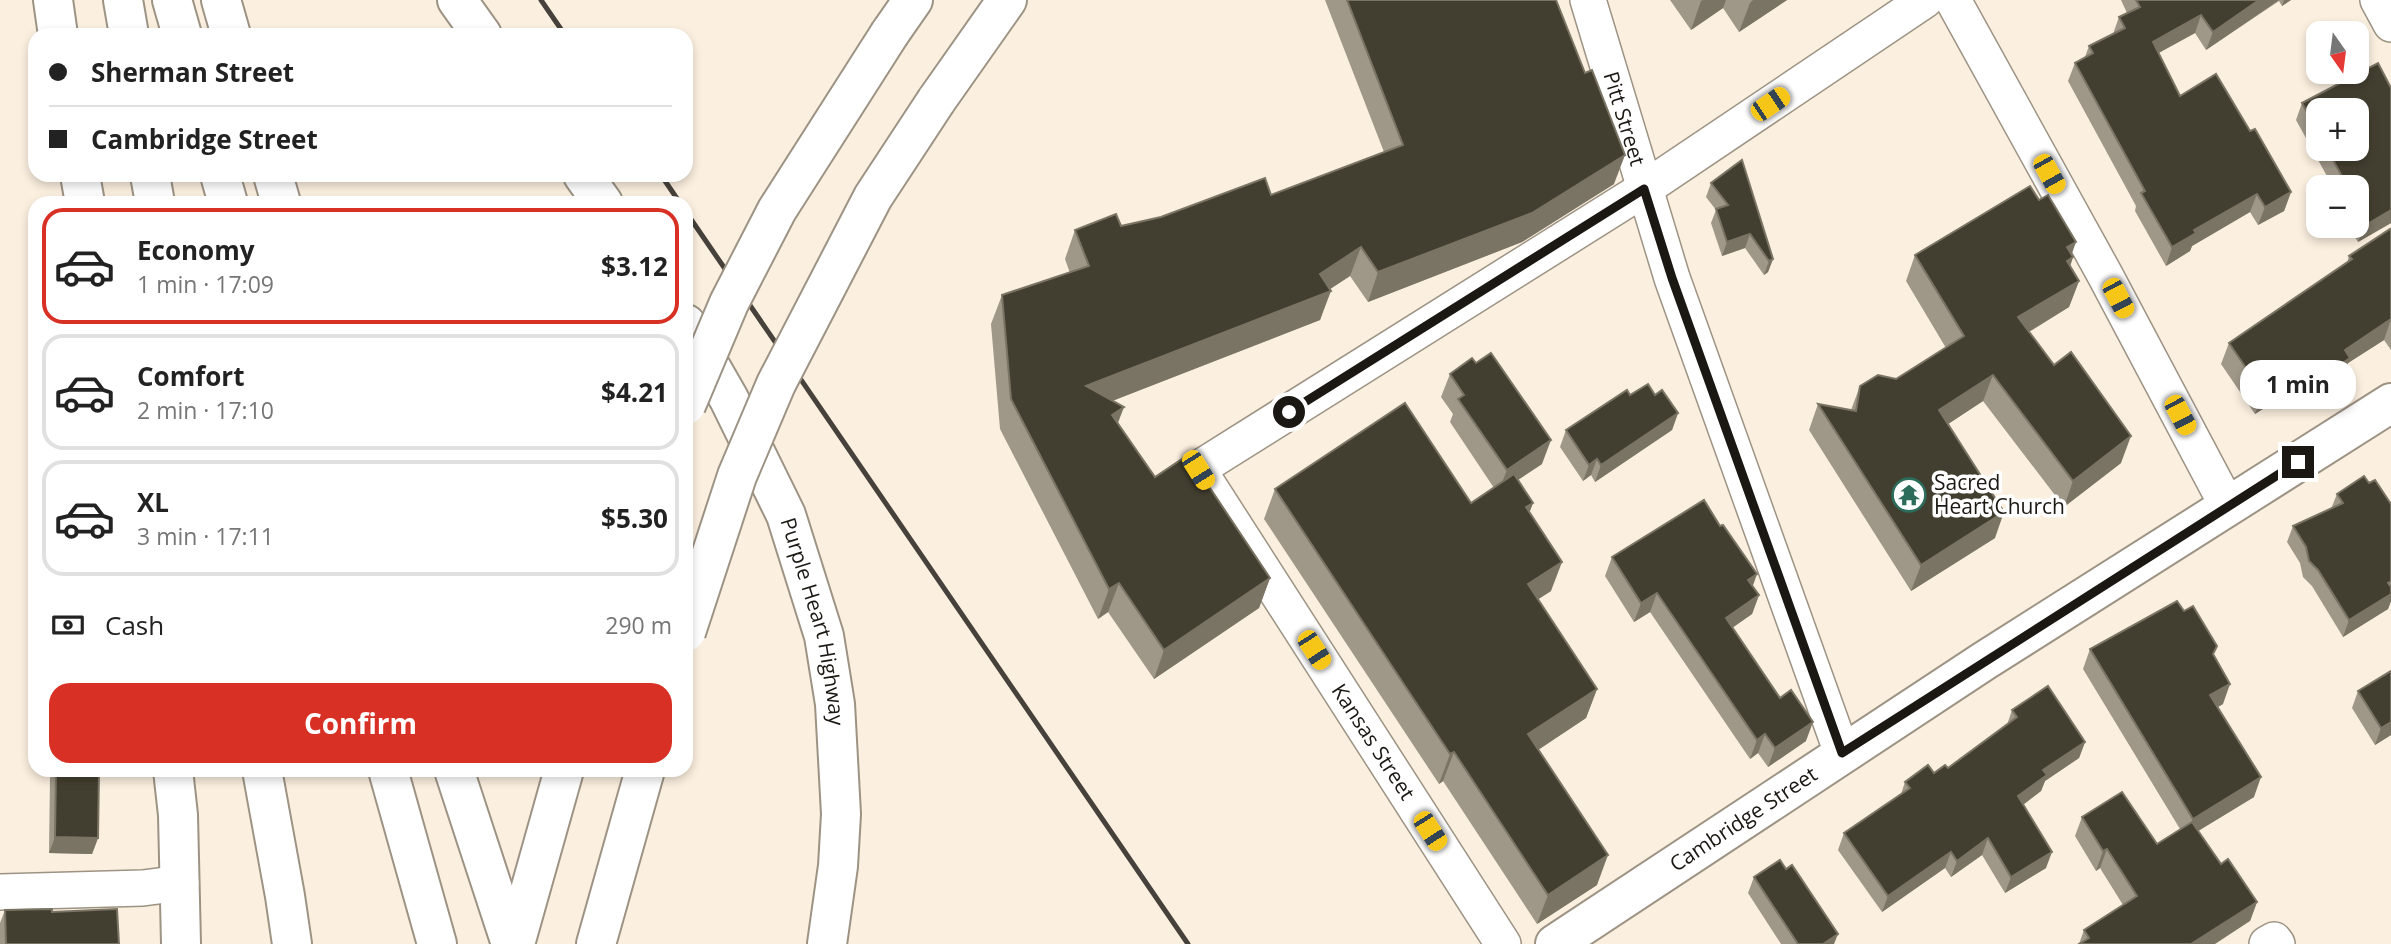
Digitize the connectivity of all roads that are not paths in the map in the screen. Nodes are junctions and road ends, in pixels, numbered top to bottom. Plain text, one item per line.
1 (53, 0) edge
2 (123, 0) edge
3 (173, 0) edge
4 (222, 0) edge
5 (457, 0) edge
6 (913, 0) edge
7 (1007, 0) edge
8 (1588, 0) edge
9 (1925, 0) edge
10 (1953, 0) edge
11 (2378, 0) edge
12 (2391, 24) edge
13 (57, 28) edge
14 (128, 28) edge
15 (180, 28) edge
16 (229, 28) edge
17 (477, 28) edge
18 (1644, 189) junction
19 (693, 336) edge
20 (693, 388) edge
21 (2391, 402) edge
22 (2228, 506) junction
23 (693, 611) edge
24 (1842, 753) junction
25 (174, 777) edge
26 (263, 777) edge
27 (390, 777) edge
28 (456, 777) edge
29 (562, 777) edge
30 (643, 777) edge
31 (181, 883) junction
32 (0, 891) edge
33 (181, 944) edge
34 (292, 944) edge
35 (437, 944) edge
36 (513, 944) edge
37 (596, 944) edge
38 (827, 944) edge
39 (1503, 944) edge
40 (1555, 944) edge

1 - 13 main road
2 - 14 main road
3 - 15 main road
4 - 16 main road
5 - 17 main road
6 - 20 main road, bridge
7 - 23 main road, bridge
8 - 18 street, Pitt Street
9 - 18 street
10 - 22 street
11 - 12 street
18 - 24 street, Pitt Street
18 - 39 street, Kansas Street
19 - 38 main road, Purple Heart Highway
21 - 22 main road, Cambridge Street
22 - 24 main road, Cambridge Street
24 - 40 main road, Cambridge Street
25 - 31 main road
26 - 34 main road
27 - 35 main road
28 - 36 main road
29 - 36 main road
30 - 37 main road
31 - 32 street
31 - 33 main road

